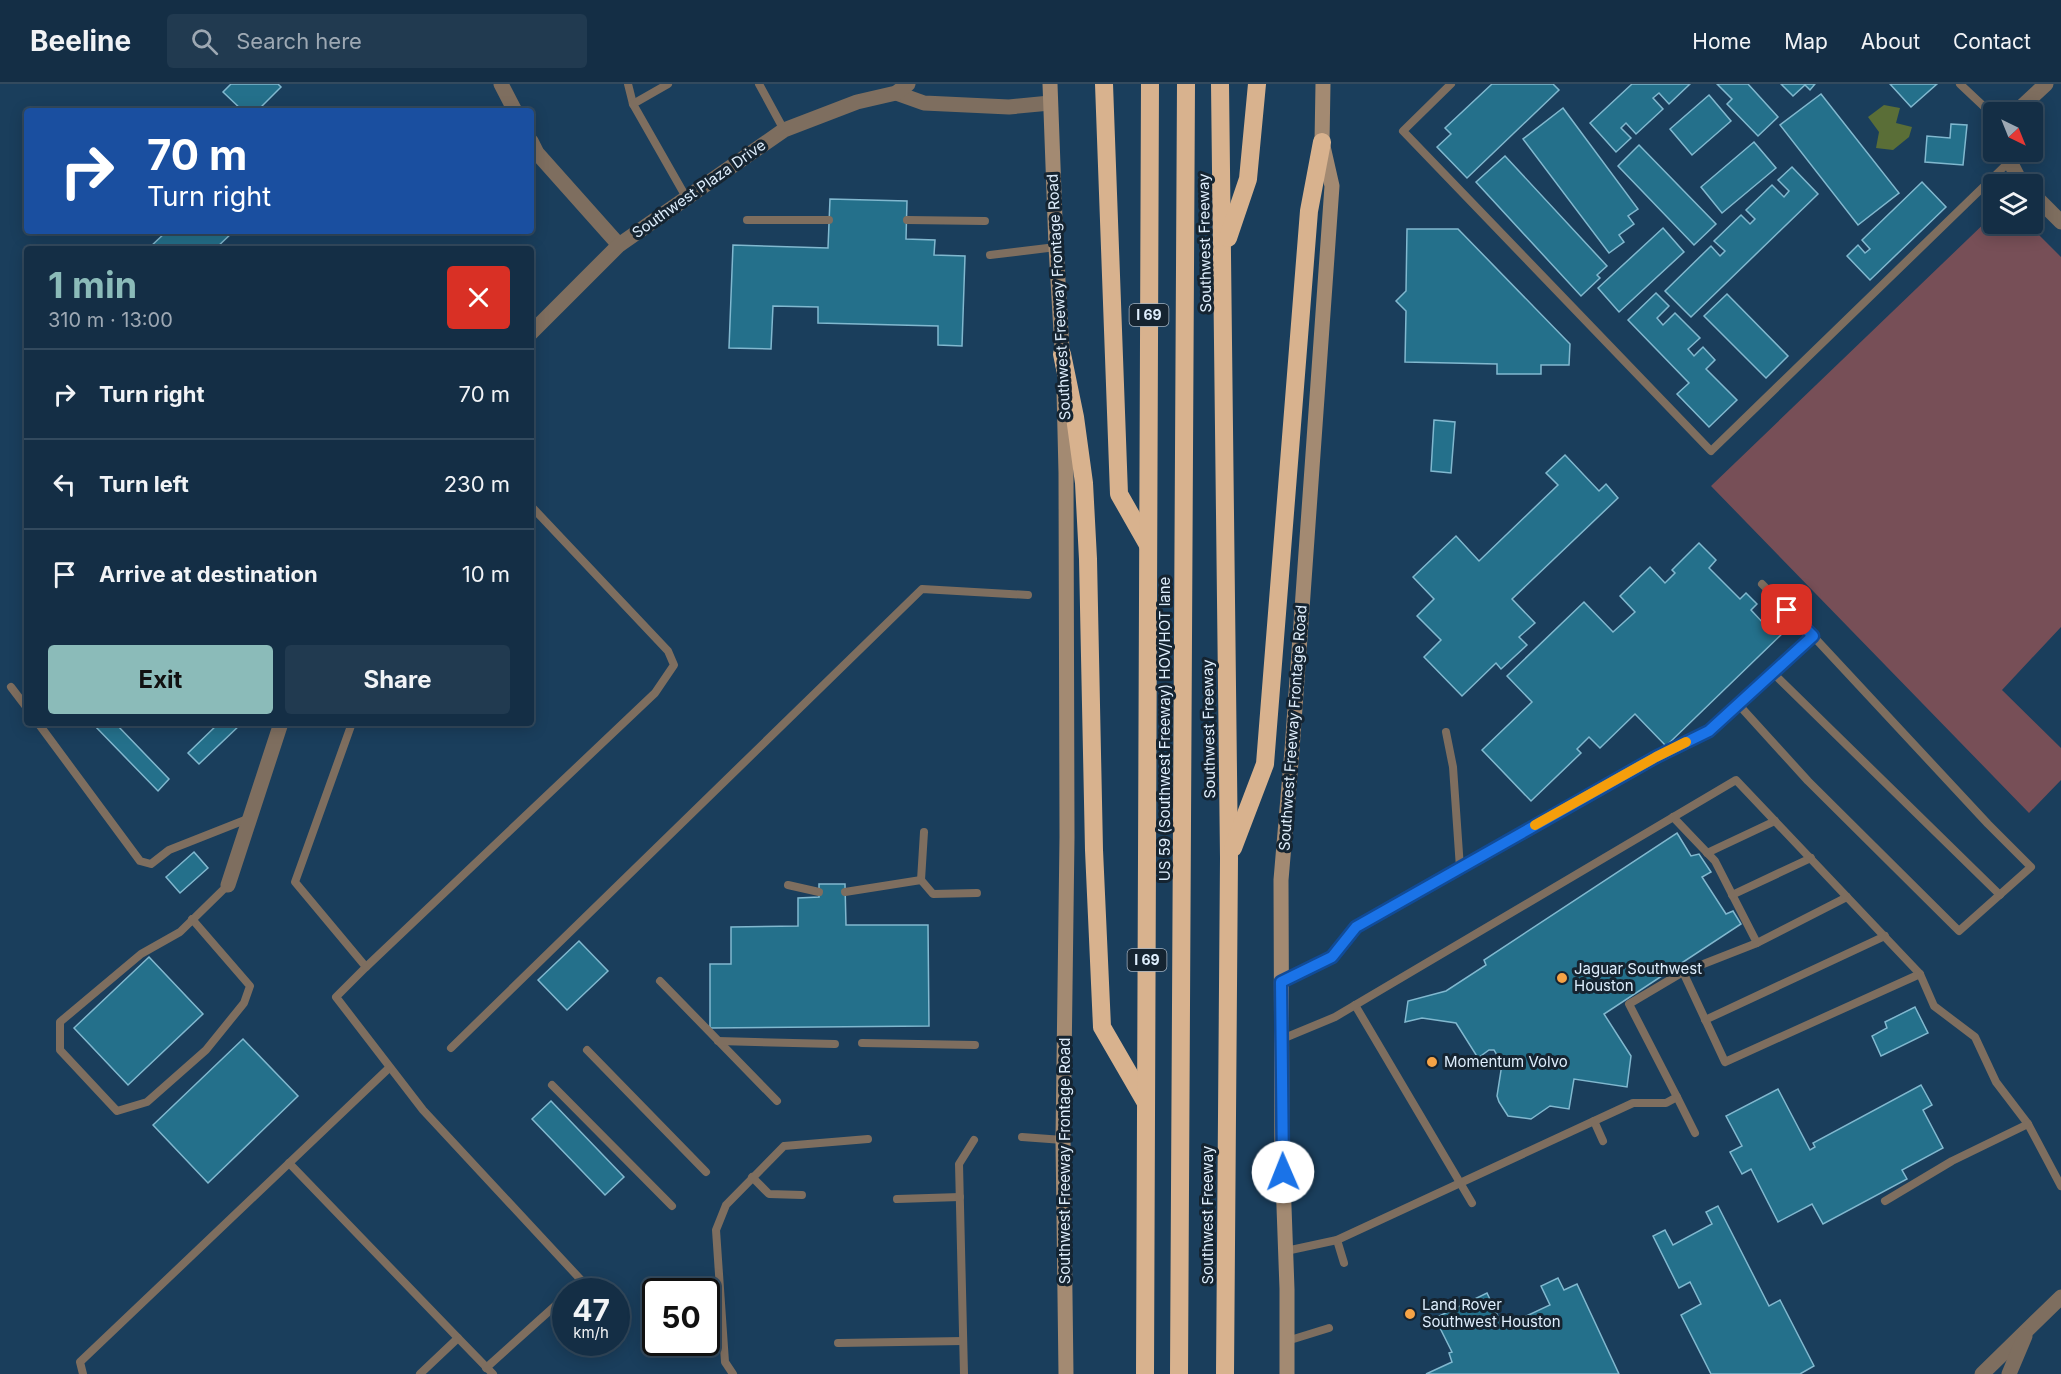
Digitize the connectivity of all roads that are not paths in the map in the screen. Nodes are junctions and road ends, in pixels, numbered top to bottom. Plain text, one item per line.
1 (501, 84) edge
2 (628, 84) edge
3 (668, 84) edge
4 (759, 84) edge
5 (1050, 84) edge
6 (1104, 84) edge
7 (1150, 84) edge
8 (1186, 84) edge
9 (1220, 84) edge
10 (1257, 84) edge
11 (1323, 84) edge
12 (1452, 84) edge
13 (1960, 84) edge
14 (2046, 84) edge
15 (902, 88) edge
16 (2027, 102) edge
17 (1050, 103) junction
18 (633, 104) junction
19 (1983, 106) edge
20 (513, 108) edge
21 (784, 130) junction
22 (1322, 142) junction
23 (534, 147) edge
24 (2002, 162) edge
25 (686, 197) junction
26 (2043, 204) edge
27 (747, 220) dead end
28 (829, 220) dead end
29 (907, 220) dead end
30 (985, 221) dead end
31 (2061, 222) edge
32 (619, 245) junction
33 (1056, 247) junction
34 (1223, 251) junction
35 (990, 255) dead end
36 (534, 330) edge
37 (1062, 354) junction
38 (534, 509) edge
39 (1149, 546) junction
40 (1762, 584) dead end
41 (1028, 595) dead end
42 (1813, 636) junction
43 (1773, 673) junction
44 (11, 687) dead end
45 (24, 704) edge
46 (1738, 704) junction
47 (40, 726) edge
48 (280, 726) edge
49 (351, 726) edge
50 (1446, 732) dead end
51 (1673, 817) junction
52 (250, 818) junction
53 (1775, 821) junction
54 (924, 832) dead end
55 (1707, 853) junction
56 (1229, 858) junction
57 (1811, 858) junction
58 (1460, 868) junction
59 (921, 880) junction
60 (228, 885) joint
61 (788, 885) dead end
62 (819, 892) dead end
63 (845, 892) dead end
64 (977, 893) dead end
65 (1732, 895) junction
66 (2000, 895) junction
67 (1847, 897) junction
68 (192, 920) junction
69 (1885, 936) junction
70 (1757, 943) junction
71 (366, 966) junction
72 (1683, 972) junction
73 (1920, 974) junction
74 (660, 981) dead end
75 (1281, 982) junction
76 (1355, 1005) junction
77 (1705, 1020) junction
78 (1282, 1039) junction
79 (718, 1041) junction
80 (862, 1043) dead end
81 (835, 1044) dead end
82 (975, 1045) dead end
83 (451, 1048) dead end
84 (587, 1050) dead end
85 (389, 1068) junction
86 (552, 1085) dead end
87 (1677, 1097) junction
88 (777, 1101) dead end
89 (1146, 1103) junction
90 (1593, 1121) junction
91 (2028, 1124) junction
92 (1695, 1133) dead end
93 (1022, 1137) dead end
94 (868, 1139) dead end
95 (974, 1140) dead end
96 (1063, 1140) junction
97 (1603, 1141) dead end
98 (289, 1163) junction
99 (706, 1172) dead end
100 (752, 1177) junction
101 (1460, 1183) junction
102 (2061, 1186) edge
103 (802, 1195) dead end
104 (960, 1197) junction
105 (897, 1199) dead end
106 (1885, 1201) dead end
107 (1472, 1203) dead end
108 (672, 1206) dead end
109 (1337, 1240) junction
110 (1286, 1251) junction
111 (1344, 1263) dead end
112 (579, 1278) edge
113 (2061, 1297) edge
114 (552, 1310) edge
115 (1329, 1328) dead end
116 (2028, 1331) junction
117 (458, 1338) junction
118 (963, 1341) junction
119 (1287, 1341) junction
120 (838, 1344) dead end
121 (490, 1371) edge
122 (83, 1374) edge
123 (420, 1374) edge
124 (733, 1374) edge
125 (964, 1374) edge
126 (1066, 1374) edge
127 (1145, 1374) edge
128 (1179, 1374) edge
129 (1225, 1374) edge
130 (1287, 1374) edge
131 (1982, 1374) edge
132 (2009, 1374) edge

1 - 20 street
2 - 18 lane
3 - 18 lane
4 - 21 lane
5 - 17 main road, Southwest Freeway Frontage Road
6 - 39 highway
7 - 39 highway, I 69
8 - 128 highway, US 59 (Southwest Freeway) HOV/HOT lane
9 - 34 highway, Southwest Freeway
10 - 34 highway
11 - 22 main road, Southwest Freeway Frontage Road
12 - 24 lane
13 - 19 lane
14 - 16 street
15 - 17 street, Southwest Plaza Drive
15 - 21 street, Southwest Plaza Drive
17 - 33 main road, Southwest Freeway Frontage Road
18 - 25 lane
21 - 25 street, Southwest Plaza Drive
22 - 56 highway
22 - 75 main road, Southwest Freeway Frontage Road
23 - 32 street
25 - 32 street, Southwest Plaza Drive
26 - 31 street
27 - 28 lane
29 - 30 lane
32 - 36 street, Southwest Plaza Drive
33 - 35 lane
33 - 37 main road, Southwest Freeway Frontage Road
34 - 56 highway, Southwest Freeway
37 - 89 highway
37 - 96 main road, Southwest Freeway Frontage Road
38 - 71 lane
39 - 89 highway, I 69
40 - 42 lane
41 - 83 lane
42 - 43 lane
42 - 66 lane
43 - 46 lane
43 - 66 lane
44 - 45 lane
46 - 58 lane
46 - 66 lane
47 - 52 lane
48 - 52 street
49 - 71 lane
50 - 58 lane
51 - 53 lane
51 - 55 lane
51 - 76 lane
52 - 60 street
53 - 55 lane
53 - 57 lane
54 - 59 lane
55 - 65 lane
56 - 129 highway, Southwest Freeway
57 - 65 lane
57 - 67 lane
58 - 75 lane
59 - 63 lane
59 - 64 lane
60 - 68 lane
61 - 62 lane
65 - 70 lane
67 - 69 lane
67 - 70 lane
68 - 68 lane
69 - 73 lane
69 - 77 lane
70 - 72 lane
71 - 85 lane
72 - 77 lane
72 - 87 lane
73 - 77 lane
73 - 91 lane
74 - 79 lane
75 - 78 main road, Southwest Freeway Frontage Road
76 - 78 lane
76 - 101 lane
78 - 110 main road, Southwest Freeway Frontage Road
79 - 81 lane
79 - 88 lane
80 - 82 lane
84 - 99 lane
85 - 98 lane
85 - 112 lane
86 - 108 lane
87 - 90 lane
87 - 92 lane
89 - 127 highway, I 69
90 - 97 lane
90 - 101 lane
91 - 102 lane
91 - 106 lane
93 - 96 lane
94 - 100 lane
95 - 104 lane
96 - 126 main road, Southwest Freeway Frontage Road
98 - 117 lane
98 - 122 lane
100 - 103 lane
100 - 124 lane
101 - 107 lane
101 - 109 lane
104 - 105 lane
104 - 118 lane
109 - 110 lane
109 - 111 lane
110 - 119 main road, Southwest Freeway Frontage Road
113 - 116 street
114 - 121 lane
115 - 119 lane
116 - 131 street
116 - 132 street
117 - 121 lane
117 - 123 lane
118 - 120 lane
118 - 125 lane
119 - 130 main road, Southwest Freeway Frontage Road

